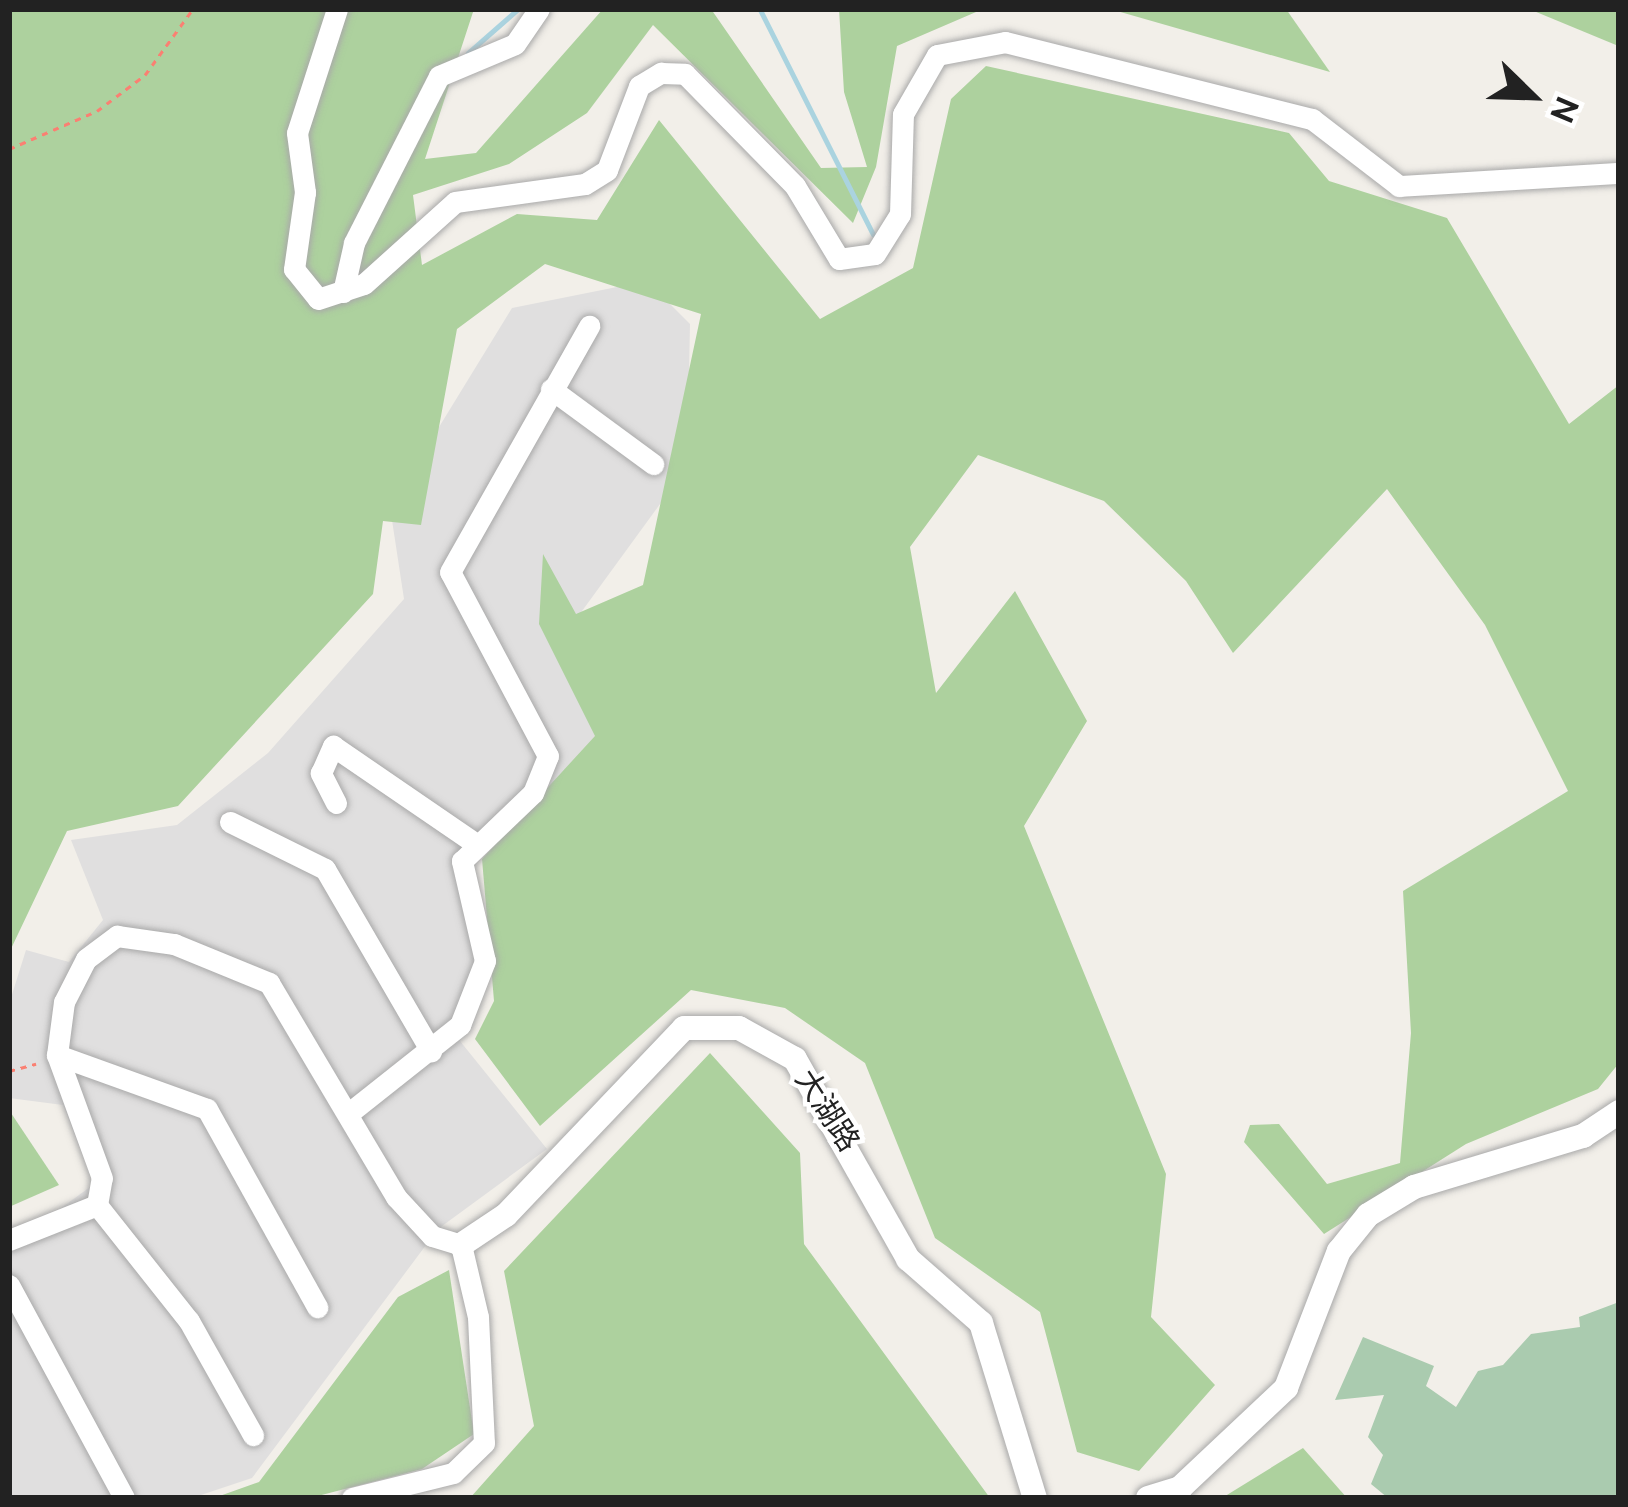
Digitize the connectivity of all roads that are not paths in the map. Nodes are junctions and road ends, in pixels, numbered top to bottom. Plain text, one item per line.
1 (337, 9) edge
2 (539, 9) edge
3 (1619, 172) edge
4 (343, 292) junction
5 (589, 326) dead end
6 (551, 389) junction
7 (653, 464) dead end
8 (336, 803) dead end
9 (230, 822) dead end
10 (472, 841) junction
11 (431, 1051) junction
12 (57, 1055) junction
13 (1619, 1112) edge
14 (349, 1113) junction
15 (97, 1204) junction
16 (9, 1240) edge
17 (460, 1245) junction
18 (9, 1285) edge
19 (317, 1307) dead end
20 (253, 1435) dead end
21 (124, 1498) edge
22 (352, 1498) edge
23 (1034, 1498) edge
24 (1148, 1498) edge

1 - 4 street
2 - 4 street
3 - 4 street
5 - 6 street
6 - 7 street
6 - 10 street
8 - 10 street
9 - 11 street
10 - 11 street
11 - 14 street
12 - 14 street
12 - 15 street
12 - 19 street
13 - 24 street
14 - 17 street
15 - 16 street
15 - 20 street
17 - 22 street
17 - 23 street, 大湖路
18 - 21 street

